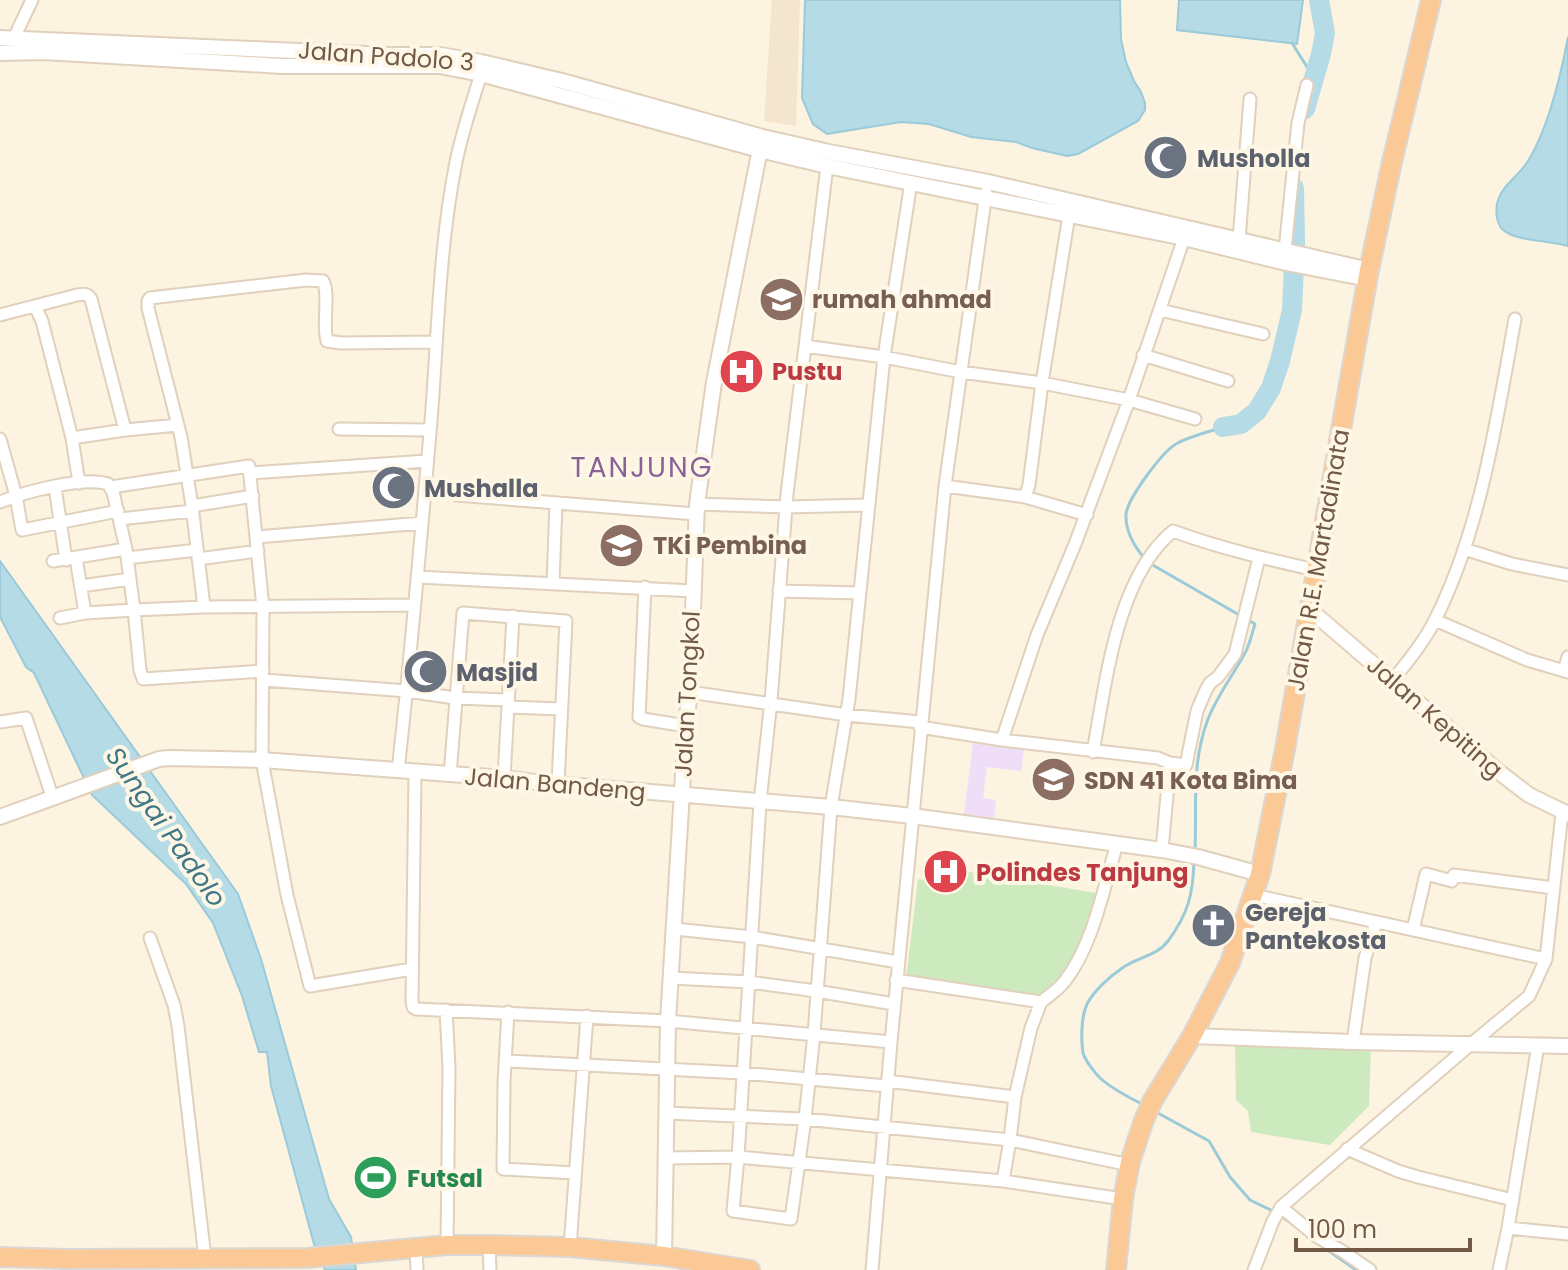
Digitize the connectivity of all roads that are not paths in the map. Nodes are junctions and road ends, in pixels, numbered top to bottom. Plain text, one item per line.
1 (32, 0) edge
2 (1431, 0) edge
3 (7, 38) edge
4 (0, 53) edge
5 (213, 54) junction
6 (440, 61) junction
7 (481, 74) junction
8 (514, 76) junction
9 (1307, 85) dead end
10 (1250, 99) dead end
11 (761, 143) junction
12 (827, 166) junction
13 (911, 182) junction
14 (987, 190) junction
15 (1069, 215) junction
16 (1184, 238) junction
17 (1239, 240) junction
18 (1287, 255) junction
19 (1368, 274) junction
20 (35, 306) junction
21 (1160, 310) junction
22 (0, 315) edge
23 (1515, 319) dead end
24 (1263, 334) dead end
25 (435, 342) junction
26 (805, 346) junction
27 (1143, 355) junction
28 (884, 357) junction
29 (961, 372) junction
30 (1228, 381) dead end
31 (1042, 383) junction
32 (1129, 400) junction
33 (1195, 419) dead end
34 (178, 425) junction
35 (339, 429) dead end
36 (125, 430) junction
37 (430, 430) junction
38 (72, 438) junction
39 (0, 439) edge
40 (427, 461) junction
41 (250, 473) junction
42 (187, 475) junction
43 (79, 483) junction
44 (945, 486) junction
45 (55, 487) junction
46 (111, 487) junction
47 (456, 495) dead end
48 (16, 496) junction
49 (253, 496) junction
50 (1025, 497) junction
51 (0, 502) edge
52 (556, 503) junction
53 (869, 505) junction
54 (786, 507) junction
55 (192, 508) junction
56 (697, 509) junction
57 (119, 515) junction
58 (1087, 515) junction
59 (422, 523) junction
60 (60, 524) junction
61 (257, 537) junction
62 (1464, 549) junction
63 (258, 551) junction
64 (127, 553) junction
65 (197, 554) junction
66 (1259, 558) junction
67 (65, 560) junction
68 (1315, 570) junction
69 (1568, 575) edge
70 (418, 577) junction
71 (130, 579) junction
72 (553, 583) junction
73 (81, 586) junction
74 (645, 587) junction
75 (693, 591) junction
76 (779, 591) junction
77 (860, 593) junction
78 (414, 605) junction
79 (204, 607) junction
80 (263, 608) junction
81 (1309, 609) junction
82 (134, 610) junction
83 (85, 613) junction
84 (513, 616) junction
85 (60, 618) dead end
86 (1435, 620) junction
87 (1568, 657) edge
88 (1566, 671) edge
89 (264, 676) junction
90 (1393, 680) junction
91 (407, 691) junction
92 (689, 692) junction
93 (455, 698) junction
94 (508, 703) junction
95 (770, 704) junction
96 (561, 709) junction
97 (847, 715) junction
98 (0, 722) edge
99 (920, 725) junction
100 (686, 726) junction
101 (1002, 740) junction
102 (1093, 752) junction
103 (262, 760) junction
104 (1170, 763) junction
105 (398, 771) junction
106 (415, 772) junction
107 (450, 775) junction
108 (504, 778) junction
109 (558, 783) junction
110 (682, 796) junction
111 (53, 799) junction
112 (760, 802) junction
113 (831, 807) junction
114 (1565, 813) edge
115 (912, 816) junction
116 (0, 817) edge
117 (1117, 844) junction
118 (1162, 850) junction
119 (1260, 874) junction
120 (1554, 888) junction
121 (1253, 895) junction
122 (1376, 922) junction
123 (675, 929) junction
124 (1413, 930) junction
125 (752, 937) junction
126 (150, 938) dead end
127 (819, 948) junction
128 (1546, 959) junction
129 (898, 962) junction
130 (412, 969) junction
131 (671, 978) junction
132 (896, 980) junction
133 (749, 982) junction
134 (816, 991) junction
135 (1041, 1002) junction
136 (894, 1004) junction
137 (446, 1010) junction
138 (508, 1012) junction
139 (587, 1016) junction
140 (668, 1021) junction
141 (745, 1029) junction
142 (814, 1034) junction
143 (1192, 1036) junction
144 (891, 1042) junction
145 (1353, 1042) junction
146 (1471, 1044) junction
147 (1538, 1045) junction
148 (1568, 1046) edge
149 (506, 1061) junction
150 (583, 1065) junction
151 (666, 1070) junction
152 (742, 1073) junction
153 (808, 1079) junction
154 (887, 1083) junction
155 (1015, 1097) junction
156 (666, 1113) junction
157 (740, 1117) junction
158 (805, 1119) junction
159 (883, 1126) junction
160 (1010, 1140) junction
161 (1347, 1149) junction
162 (738, 1157) junction
163 (665, 1158) junction
164 (800, 1162) junction
165 (1130, 1165) junction
166 (879, 1170) junction
167 (575, 1173) junction
168 (1003, 1181) junction
169 (1123, 1199) junction
170 (1513, 1200) junction
171 (1277, 1213) junction
172 (1508, 1228) junction
173 (1568, 1234) edge
174 (447, 1245) junction
175 (489, 1245) junction
176 (570, 1247) junction
177 (416, 1248) junction
178 (0, 1257) edge
179 (205, 1258) junction
180 (65, 1259) junction
181 (662, 1263) edge
182 (139, 1265) edge
183 (46, 1270) edge
184 (417, 1270) edge
185 (490, 1270) edge
186 (750, 1270) edge
187 (872, 1270) edge
188 (1116, 1270) edge
189 (1254, 1270) edge
190 (1370, 1270) edge
191 (1499, 1270) edge

1 - 3 street
2 - 19 highway, Jalan R.E. Martadinata
3 - 5 street, Jalan Padolo 3
4 - 5 street, Jalan Padolo 3
5 - 6 street, Jalan Padolo 3
6 - 7 street, Jalan Padolo 3
6 - 8 street, Jalan Padolo 3
7 - 8 street, Jalan Padolo 3
7 - 25 street
8 - 11 street, Jalan Padolo 3
9 - 18 street
10 - 17 street
11 - 12 street
11 - 14 street
11 - 56 street, Jalan Tongkol
12 - 13 street
12 - 26 street
13 - 14 street
13 - 28 street
14 - 15 street
14 - 17 street
14 - 29 street
15 - 16 street
15 - 31 street
16 - 18 street
16 - 21 street
17 - 18 street
18 - 19 street
19 - 68 highway, Jalan R.E. Martadinata
20 - 22 street
20 - 36 street
20 - 38 street
21 - 24 street
21 - 27 street
23 - 62 street
25 - 34 street
25 - 37 street
26 - 28 street
26 - 54 street
27 - 30 street
27 - 32 street
28 - 29 street
28 - 53 street
29 - 31 street
29 - 44 street
31 - 32 street
31 - 50 street
32 - 33 street
32 - 58 street
34 - 36 street
34 - 42 street
35 - 37 street
36 - 38 street
37 - 40 street
38 - 43 street
39 - 48 street
40 - 41 street
40 - 59 street
41 - 42 street
41 - 49 street
42 - 46 street
42 - 55 street
43 - 45 street
43 - 46 street
44 - 50 street
44 - 99 street
45 - 48 street
45 - 60 street
46 - 57 street
47 - 52 street
48 - 51 street
48 - 60 street
49 - 55 street
49 - 61 street
50 - 58 street
52 - 56 street
52 - 72 street
53 - 54 street
53 - 77 street
54 - 56 street
54 - 76 street
55 - 57 street
55 - 65 street
56 - 75 street, Jalan Tongkol
57 - 60 street
57 - 64 street
58 - 101 street
59 - 61 street
59 - 70 street
60 - 67 street
61 - 63 street
62 - 69 street
62 - 86 street
63 - 65 street
63 - 80 street
64 - 65 street
64 - 67 street
64 - 71 street
65 - 79 street
66 - 68 street
66 - 102 street
66 - 104 street
67 - 73 street
68 - 81 highway, Jalan R.E. Martadinata
70 - 72 street
70 - 78 street
71 - 73 street
71 - 82 street
72 - 74 street
73 - 83 street
74 - 75 street
74 - 100 street
75 - 92 street, Jalan Tongkol
76 - 77 street
76 - 95 street
77 - 97 street
78 - 80 street
78 - 91 street
79 - 80 street
79 - 82 street
80 - 89 street
81 - 90 street, Jalan Kepiting
81 - 119 highway, Jalan R.E. Martadinata
82 - 83 street
82 - 89 street
83 - 85 street
84 - 93 street
84 - 94 street
84 - 96 street
86 - 88 street
86 - 90 street
87 - 88 street
89 - 91 street
89 - 103 street
90 - 114 street, Jalan Kepiting
91 - 93 street
91 - 105 street
92 - 95 street
92 - 100 street, Jalan Tongkol
93 - 94 street
93 - 107 street
94 - 96 street
94 - 108 street
95 - 97 street
95 - 112 street
96 - 109 street
97 - 99 street
97 - 113 street
98 - 111 street
99 - 101 street
99 - 115 street
100 - 110 street, Jalan Tongkol
101 - 102 street
102 - 104 street
103 - 105 street, Jalan Bandeng
103 - 111 street, Jalan Bandeng
103 - 130 street
104 - 118 street
105 - 106 street, Jalan Bandeng
106 - 107 street, Jalan Bandeng
106 - 130 street
107 - 108 street, Jalan Bandeng
108 - 109 street, Jalan Bandeng
109 - 110 street, Jalan Bandeng
110 - 112 street, Jalan Bandeng
110 - 123 street, Jalan Tongkol
111 - 116 street
112 - 113 street, Jalan Bandeng
112 - 125 street
113 - 115 street, Jalan Bandeng
113 - 127 street
114 - 120 street
115 - 117 street, Jalan Bandeng
115 - 129 street
117 - 118 street, Jalan Bandeng
117 - 135 street
118 - 119 street, Jalan Bandeng
119 - 121 highway, Jalan R.E. Martadinata
120 - 124 street
120 - 128 street
121 - 122 street
121 - 143 highway, Jalan R.E. Martadinata
122 - 124 street
122 - 145 street
123 - 125 street
123 - 131 street, Jalan Tongkol
124 - 128 street
125 - 127 street
125 - 133 street
126 - 179 street
127 - 129 street
127 - 134 street
128 - 146 street
129 - 132 street
130 - 137 street
131 - 133 street
131 - 140 street, Jalan Tongkol
132 - 135 street
132 - 136 street
133 - 134 street
133 - 141 street
134 - 136 street
134 - 142 street
135 - 155 street
136 - 144 street
137 - 138 street
137 - 174 street
138 - 139 street
138 - 149 street
139 - 140 street
139 - 150 street
140 - 141 street
140 - 151 street, Jalan Tongkol
141 - 142 street
141 - 152 street
142 - 144 street
142 - 153 street
143 - 145 street
143 - 165 highway, Jalan R.E. Martadinata
144 - 154 street
145 - 146 street
146 - 147 street
146 - 161 street
147 - 148 street
147 - 170 street
149 - 150 street
149 - 167 street
150 - 151 street
150 - 167 street
151 - 152 street
151 - 156 street, Jalan Tongkol
152 - 153 street
152 - 157 street
153 - 154 street
153 - 158 street
154 - 155 street
154 - 159 street
155 - 160 street
156 - 157 street
156 - 163 street, Jalan Tongkol
157 - 158 street
157 - 162 street
158 - 159 street
158 - 164 street
159 - 160 street
159 - 166 street
160 - 165 street
160 - 168 street
161 - 170 street
161 - 171 street
162 - 163 street
162 - 164 street
162 - 164 street
163 - 181 street, Jalan Tongkol
164 - 166 street
165 - 169 highway, Jalan R.E. Martadinata
166 - 168 street
166 - 187 street
167 - 176 street
168 - 169 street
169 - 188 highway, Jalan R.E. Martadinata
170 - 172 street
171 - 189 street
171 - 190 street
172 - 173 street
172 - 191 street
174 - 175 highway
174 - 177 highway
175 - 176 highway
175 - 185 street
176 - 181 highway
177 - 179 highway
177 - 184 street
178 - 180 highway
179 - 182 highway
180 - 182 highway
180 - 183 street
181 - 186 highway

